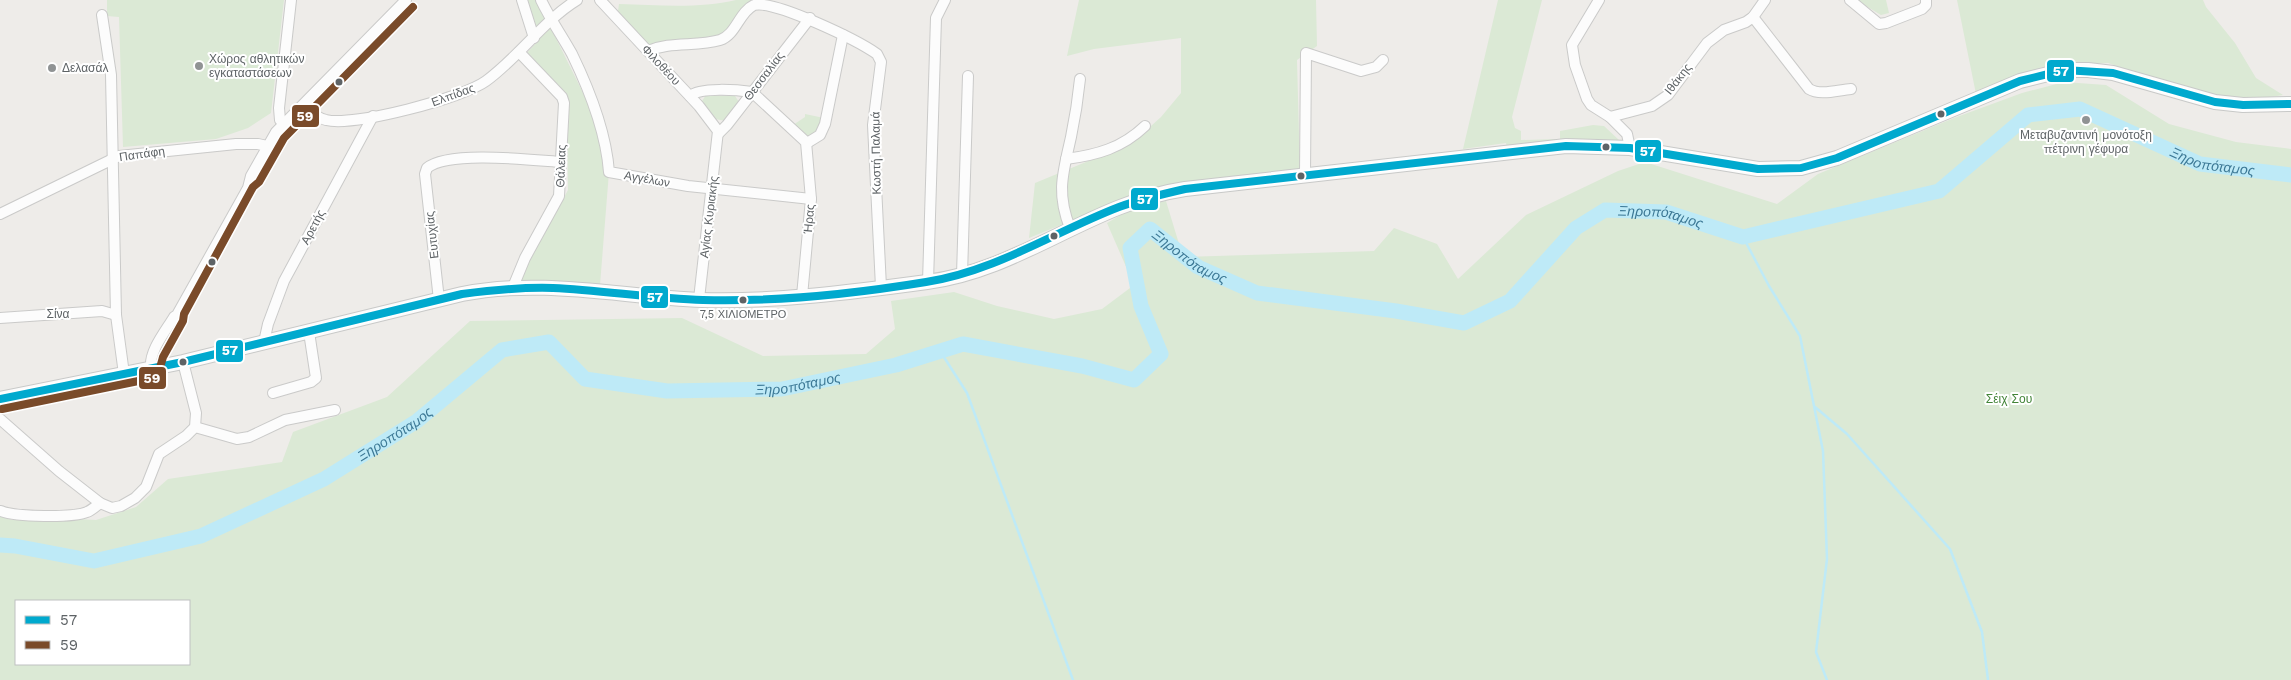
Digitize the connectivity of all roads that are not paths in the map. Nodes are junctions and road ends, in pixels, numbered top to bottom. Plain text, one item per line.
1 (291, 0) edge
2 (406, 0) edge
3 (522, 0) edge
4 (541, 0) edge
5 (577, 0) edge
6 (600, 0) edge
7 (945, 0) edge
8 (1599, 0) edge
9 (1765, 0) edge
10 (1850, 0) edge
11 (1926, 0) edge
12 (102, 15) dead end
13 (1753, 17) junction
14 (810, 18) junction
15 (552, 21) junction
16 (843, 35) junction
17 (534, 38) junction
18 (648, 51) junction
19 (519, 52) junction
20 (1383, 60) dead end
21 (968, 76) dead end
22 (1080, 79) dead end
23 (1851, 89) dead end
24 (752, 92) junction
25 (690, 96) junction
26 (2291, 104) edge
27 (303, 106) junction
28 (373, 116) junction
29 (1610, 117) junction
30 (284, 126) junction
31 (1145, 126) dead end
32 (718, 134) junction
33 (807, 143) junction
34 (267, 146) junction
35 (1630, 148) junction
36 (114, 158) junction
37 (1066, 159) junction
38 (561, 162) junction
39 (1305, 174) junction
40 (712, 189) junction
41 (811, 200) junction
42 (0, 214) edge
43 (1070, 228) junction
44 (962, 275) junction
45 (928, 282) junction
46 (513, 287) junction
47 (881, 287) junction
48 (802, 296) junction
49 (439, 300) junction
50 (699, 300) junction
51 (116, 315) junction
52 (0, 318) edge
53 (309, 332) junction
54 (264, 342) junction
55 (183, 362) junction
56 (152, 368) junction
57 (124, 374) junction
58 (274, 393) dead end
59 (0, 399) edge
60 (335, 410) dead end
61 (0, 419) edge
62 (195, 427) junction
63 (100, 503) junction
64 (1, 511) edge

1 - 30 street
2 - 27 street
3 - 17 street
4 - 15 street, Αγγέλων
5 - 15 street, Ελπίδας
6 - 18 street, Φιλοθέου
7 - 45 street
8 - 29 street
9 - 13 street, Ιθάκης
10 - 11 street
12 - 36 street
13 - 23 street
13 - 29 street, Ιθάκης
14 - 16 street, Κωστή Παλαμά
14 - 18 street, Κωστή Παλαμά
14 - 24 street, Θεσσαλίας
15 - 17 street, Ελπίδας
15 - 40 street, Αγγέλων
16 - 33 street
16 - 47 street, Κωστή Παλαμά
17 - 19 street, Ελπίδας
18 - 25 street, Φιλοθέου
19 - 28 street, Ελπίδας
19 - 38 street, Θάλειας
20 - 39 street
21 - 44 street
22 - 37 street
24 - 25 street
24 - 32 street, Θεσσαλίας
24 - 33 street
25 - 32 street, Φιλοθέου
26 - 35 main road
27 - 28 street, Ελπίδας
27 - 30 street
28 - 54 street, Αρετής
29 - 35 street
30 - 34 street
31 - 37 street
32 - 40 street, Αγίας Κυριακής
33 - 41 street, Ήρας
34 - 36 street, Παπάφη
34 - 56 street
35 - 39 main road
36 - 42 street, Παπάφη
36 - 51 street
37 - 43 street
38 - 46 street, Θάλειας
38 - 49 street, Ευτυχίας
39 - 43 main road
40 - 41 street, Αγγέλων
40 - 50 street, Αγίας Κυριακής
41 - 48 street, Ήρας
43 - 44 main road
44 - 45 main road
45 - 47 main road
46 - 49 main road
46 - 50 main road
47 - 48 main road
48 - 50 main road
49 - 53 main road
51 - 52 street, Σίνα
51 - 57 street
53 - 54 main road
53 - 58 street
54 - 55 main road
55 - 56 main road
55 - 62 street
56 - 57 main road
57 - 59 main road
60 - 62 street
61 - 63 street
62 - 63 street
63 - 64 street

